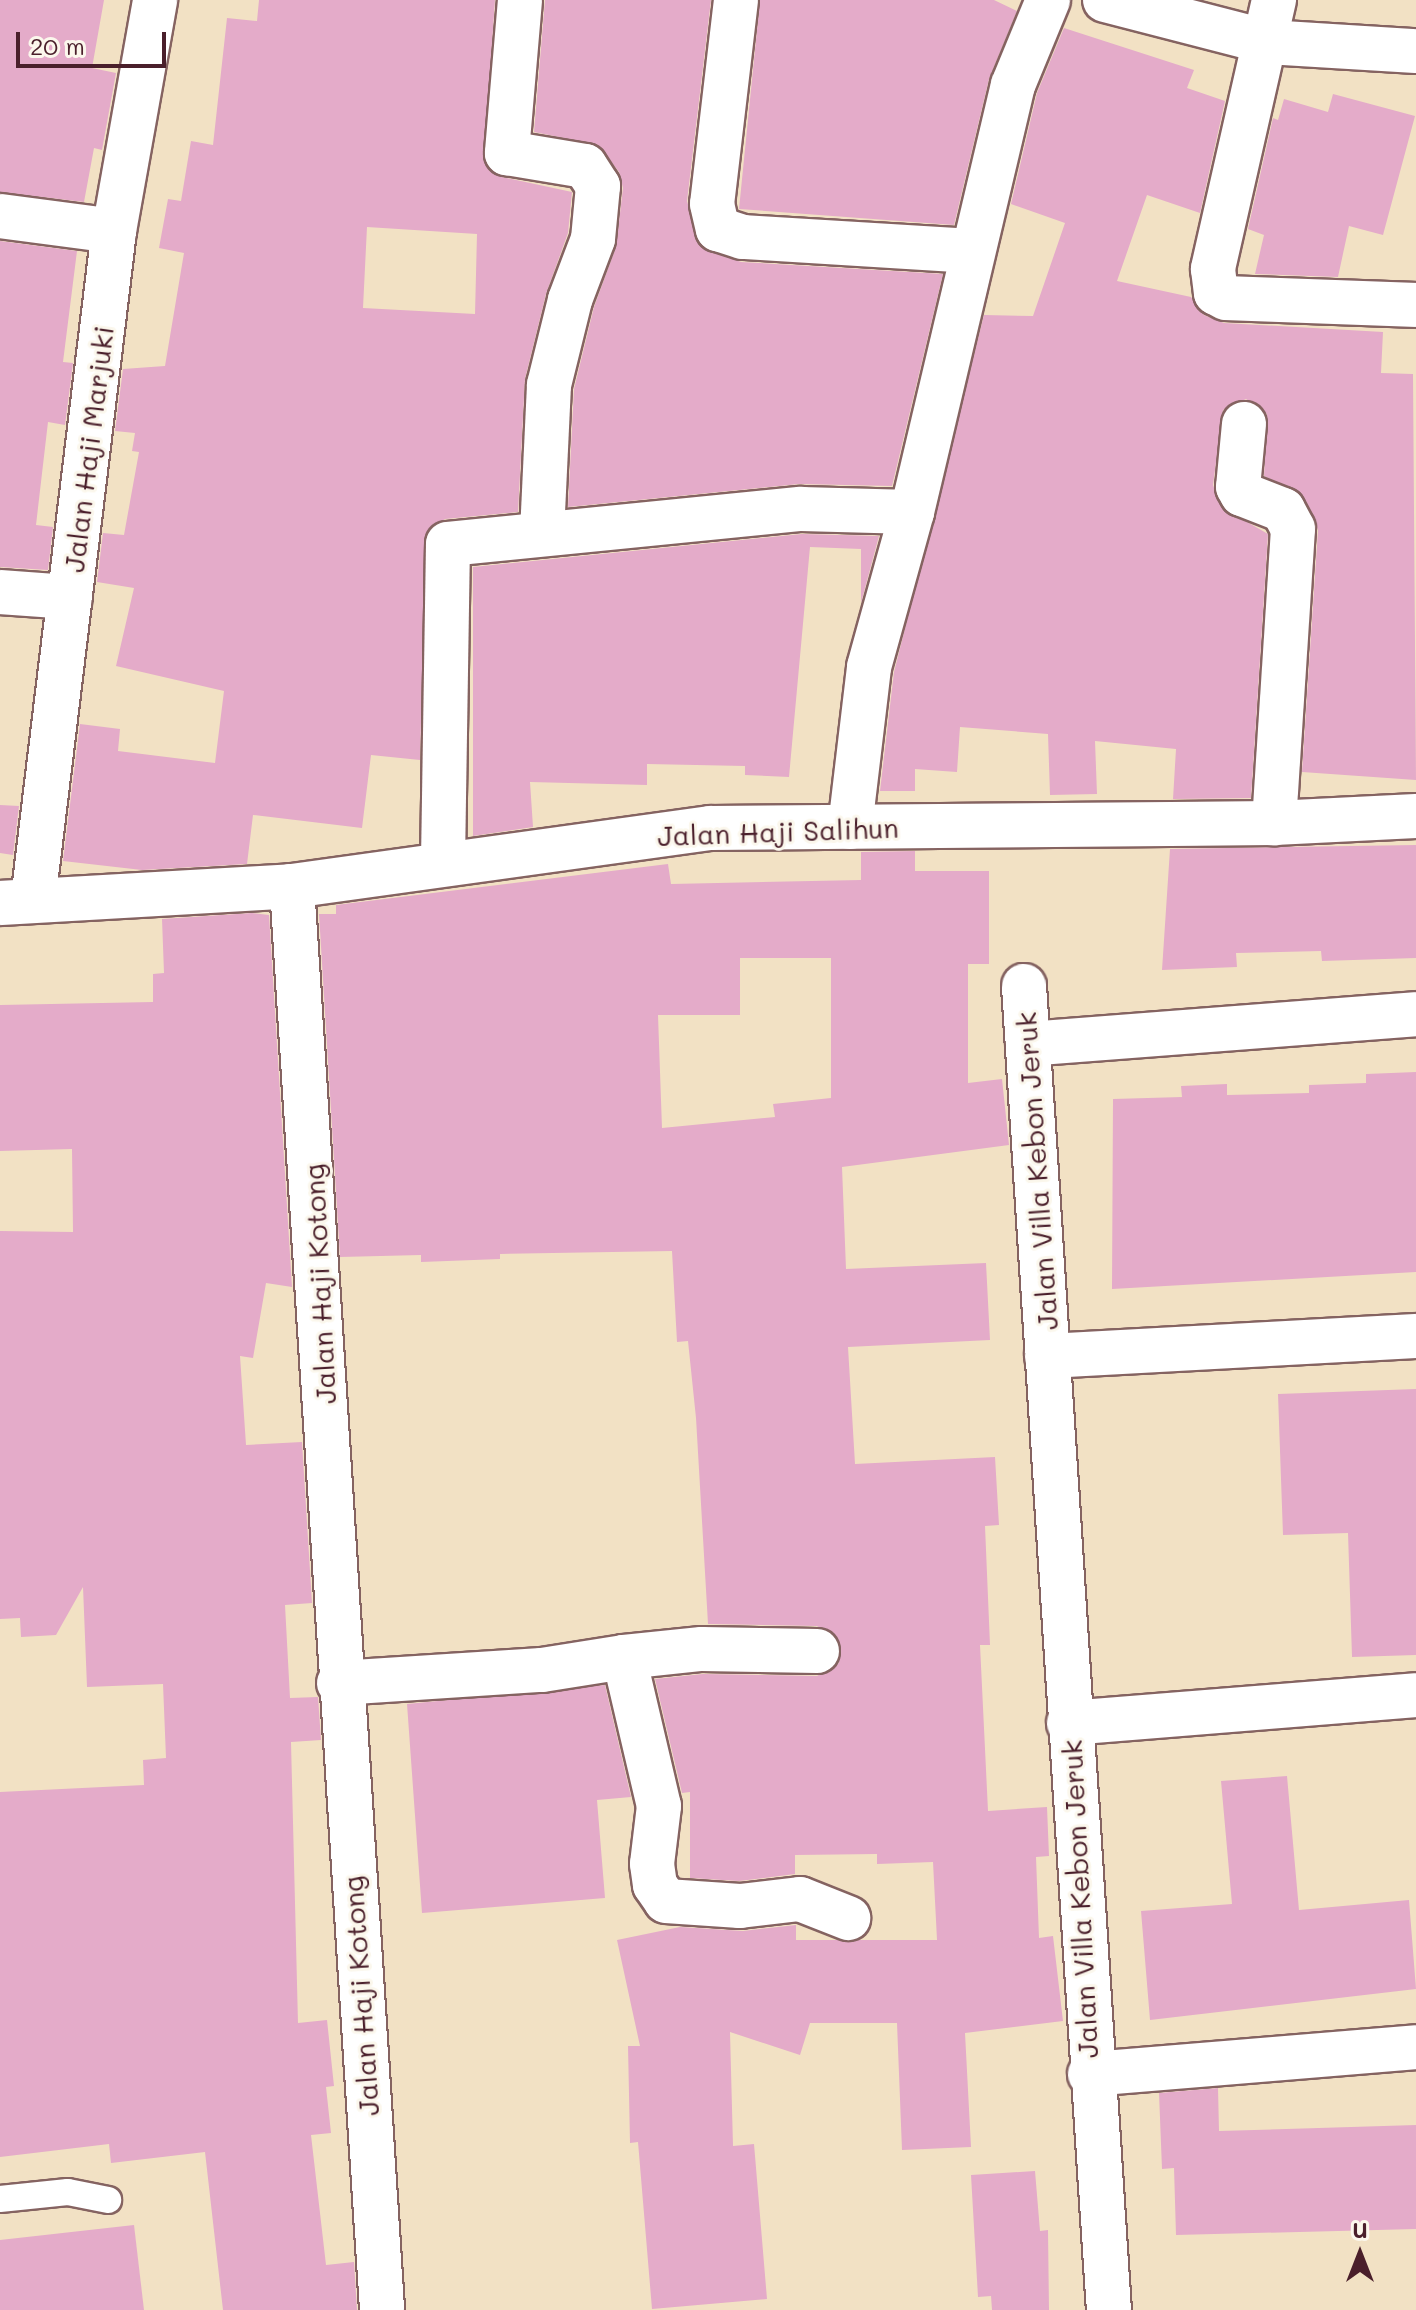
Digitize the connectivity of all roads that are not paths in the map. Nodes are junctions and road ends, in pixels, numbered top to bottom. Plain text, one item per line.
1 (155, 0) edge
2 (520, 0) edge
3 (736, 0) edge
4 (1048, 0) edge
5 (1105, 0) edge
6 (1274, 0) edge
7 (1267, 42) junction
8 (1416, 51) edge
9 (0, 216) edge
10 (114, 231) junction
11 (971, 251) junction
12 (1416, 305) edge
13 (1244, 424) dead end
14 (912, 512) junction
15 (542, 533) junction
16 (0, 592) edge
17 (70, 597) junction
18 (1416, 816) edge
19 (1274, 823) junction
20 (850, 827) junction
21 (443, 861) junction
22 (292, 886) junction
23 (16, 901) edge
24 (1024, 986) dead end
25 (1416, 1014) edge
26 (1028, 1044) junction
27 (1416, 1336) edge
28 (1047, 1356) junction
29 (817, 1651) dead end
30 (624, 1657) junction
31 (339, 1683) junction
32 (1416, 1695) edge
33 (1069, 1723) junction
34 (848, 1918) dead end
35 (1416, 2047) edge
36 (1090, 2074) junction
37 (0, 2199) edge
38 (108, 2200) dead end
39 (382, 2310) edge
40 (1109, 2310) edge

1 - 10 street, Jalan Haji Marjuki
2 - 15 street
3 - 11 street
4 - 11 street
5 - 7 street
6 - 7 street
7 - 8 street
7 - 12 street
9 - 10 street
10 - 17 street, Jalan Haji Marjuki
11 - 14 street
13 - 19 street
14 - 15 street
14 - 20 street
15 - 21 street
16 - 17 street
17 - 23 street, Jalan Haji Marjuki
18 - 19 street, Jalan Haji Salihun
19 - 20 street, Jalan Haji Salihun
20 - 21 street, Jalan Haji Salihun
21 - 22 street, Jalan Haji Salihun
22 - 23 street, Jalan Haji Salihun
22 - 31 street, Jalan Haji Kotong
24 - 26 street, Jalan Villa Kebon Jeruk
25 - 26 street
26 - 28 street, Jalan Villa Kebon Jeruk
27 - 28 street, Jalan Villa Kebon Jeruk
28 - 33 street, Jalan Villa Kebon Jeruk
29 - 30 street
30 - 31 street
30 - 34 street
31 - 39 street, Jalan Haji Kotong
32 - 33 street, Jalan Villa Kebon Jeruk
33 - 36 street, Jalan Villa Kebon Jeruk
35 - 36 street, Jalan Villa Kebon Jeruk
36 - 40 street, Jalan Villa Kebon Jeruk
37 - 38 lane

